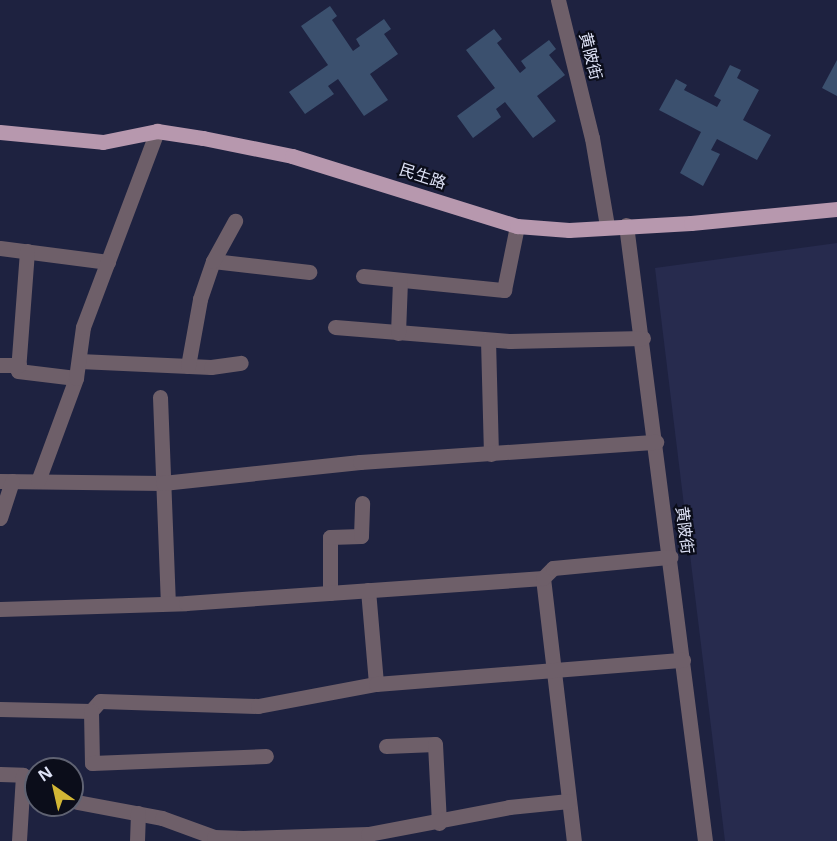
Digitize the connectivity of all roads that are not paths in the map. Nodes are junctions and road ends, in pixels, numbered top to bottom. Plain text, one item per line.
1 (558, 0) edge
2 (157, 131) junction
3 (0, 132) edge
4 (837, 209) edge
5 (235, 220) dead end
6 (626, 225) junction
7 (517, 226) junction
8 (607, 226) junction
9 (0, 248) edge
10 (27, 251) junction
11 (213, 261) junction
12 (108, 262) junction
13 (309, 272) dead end
14 (363, 276) dead end
15 (400, 280) junction
16 (335, 327) dead end
17 (398, 333) junction
18 (643, 338) junction
19 (488, 340) junction
20 (79, 361) junction
21 (241, 363) dead end
22 (0, 365) edge
23 (19, 365) junction
24 (188, 366) junction
25 (76, 378) junction
26 (160, 397) dead end
27 (656, 442) junction
28 (491, 454) junction
29 (6, 481) edge
30 (38, 481) junction
31 (163, 483) junction
32 (362, 503) dead end
33 (0, 518) edge
34 (670, 557) junction
35 (543, 578) junction
36 (368, 590) junction
37 (330, 593) junction
38 (168, 603) junction
39 (0, 609) edge
40 (683, 660) junction
41 (554, 673) junction
42 (376, 684) junction
43 (0, 708) edge
44 (91, 711) junction
45 (386, 746) dead end
46 (266, 756) dead end
47 (0, 774) edge
48 (24, 775) edge
49 (569, 801) junction
50 (84, 803) edge
51 (24, 811) edge
52 (138, 813) junction
53 (439, 823) junction
54 (188, 834) edge
55 (19, 841) edge
56 (136, 841) edge
57 (574, 841) edge
58 (705, 841) edge

1 - 8 street, 黄陂街
2 - 3 main road, 民生路
2 - 7 main road, 民生路
2 - 12 street
4 - 6 main road, 民生路
5 - 11 street
6 - 8 main road, 民生路
6 - 18 street, 黄陂街
7 - 8 main road, 民生路
7 - 15 street
9 - 10 street
10 - 12 street
10 - 23 street
11 - 13 street
11 - 24 street
12 - 20 street
14 - 15 street
15 - 17 street
16 - 17 street
17 - 19 street
18 - 19 street
18 - 27 street, 黄陂街
19 - 28 street
20 - 24 street
20 - 25 street
21 - 24 street
22 - 23 street
23 - 25 street
25 - 30 street
26 - 31 street
27 - 28 street
27 - 34 street, 黄陂街
28 - 31 street
29 - 30 street
29 - 33 street
30 - 31 street
31 - 38 street
32 - 37 street
34 - 35 street
34 - 40 street, 黄陂街
35 - 36 street
35 - 41 street
36 - 37 street
36 - 42 street
37 - 38 street
38 - 39 street
40 - 41 street
40 - 58 street, 黄陂街
41 - 42 street
41 - 49 street
42 - 44 street
43 - 44 street
44 - 46 street
45 - 53 street
47 - 48 street
49 - 53 street
49 - 57 street
50 - 52 street
51 - 55 street
52 - 54 street
52 - 56 street
53 - 54 street

